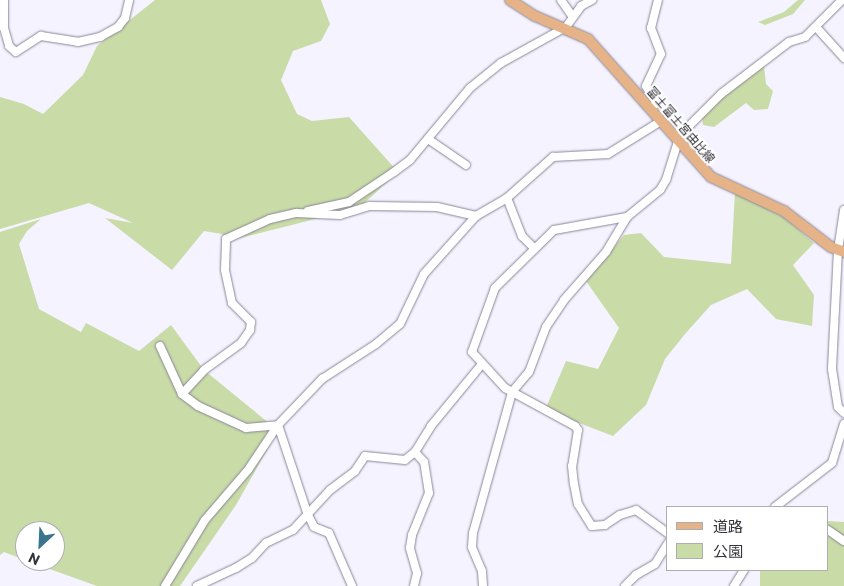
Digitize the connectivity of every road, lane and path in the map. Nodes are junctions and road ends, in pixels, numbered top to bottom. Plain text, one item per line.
1 (4, 0) edge
2 (129, 0) edge
3 (510, 0) edge
4 (561, 0) edge
5 (592, 0) edge
6 (658, 0) edge
7 (842, 0) edge
8 (572, 16) junction
9 (566, 27) junction
10 (816, 27) junction
11 (844, 58) edge
12 (651, 110) junction
13 (661, 121) junction
14 (428, 139) junction
15 (678, 141) junction
16 (466, 165) dead end
17 (507, 198) junction
18 (844, 210) edge
19 (296, 213) junction
20 (476, 216) junction
21 (627, 217) junction
22 (534, 248) junction
23 (841, 251) edge
24 (160, 346) dead end
25 (482, 364) junction
26 (512, 392) junction
27 (182, 394) junction
28 (844, 413) edge
29 (844, 424) edge
30 (278, 425) junction
31 (415, 452) junction
32 (775, 506) edge
33 (308, 515) junction
34 (829, 531) edge
35 (666, 532) edge
36 (844, 541) edge
37 (666, 546) edge
38 (743, 571) edge
39 (165, 586) edge
40 (197, 586) edge
41 (352, 586) edge
42 (414, 586) edge
43 (484, 586) edge
44 (625, 586) edge
45 (734, 586) edge

1 - 2 street
3 - 9 main road, 富士富士宮由比線
4 - 8 street
5 - 8 street
6 - 12 street
7 - 10 street
8 - 9 street
9 - 12 main road, 富士富士宮由比線
9 - 14 street
10 - 11 street
10 - 15 street
12 - 13 main road, 富士富士宮由比線
13 - 15 main road, 富士富士宮由比線
13 - 17 street
14 - 16 street
14 - 19 street
15 - 21 street
15 - 23 main road, 富士富士宮由比線
17 - 20 street
17 - 22 street
18 - 23 street
19 - 20 street
19 - 27 street
20 - 30 street
21 - 22 street
21 - 26 street
22 - 25 street
23 - 28 street
24 - 27 street
25 - 26 street
25 - 31 street
26 - 35 street
26 - 43 street
27 - 30 street
29 - 32 street
30 - 33 street
30 - 39 street
31 - 33 street
31 - 42 street
33 - 40 street
33 - 41 street
34 - 36 street
37 - 44 street
38 - 45 street

